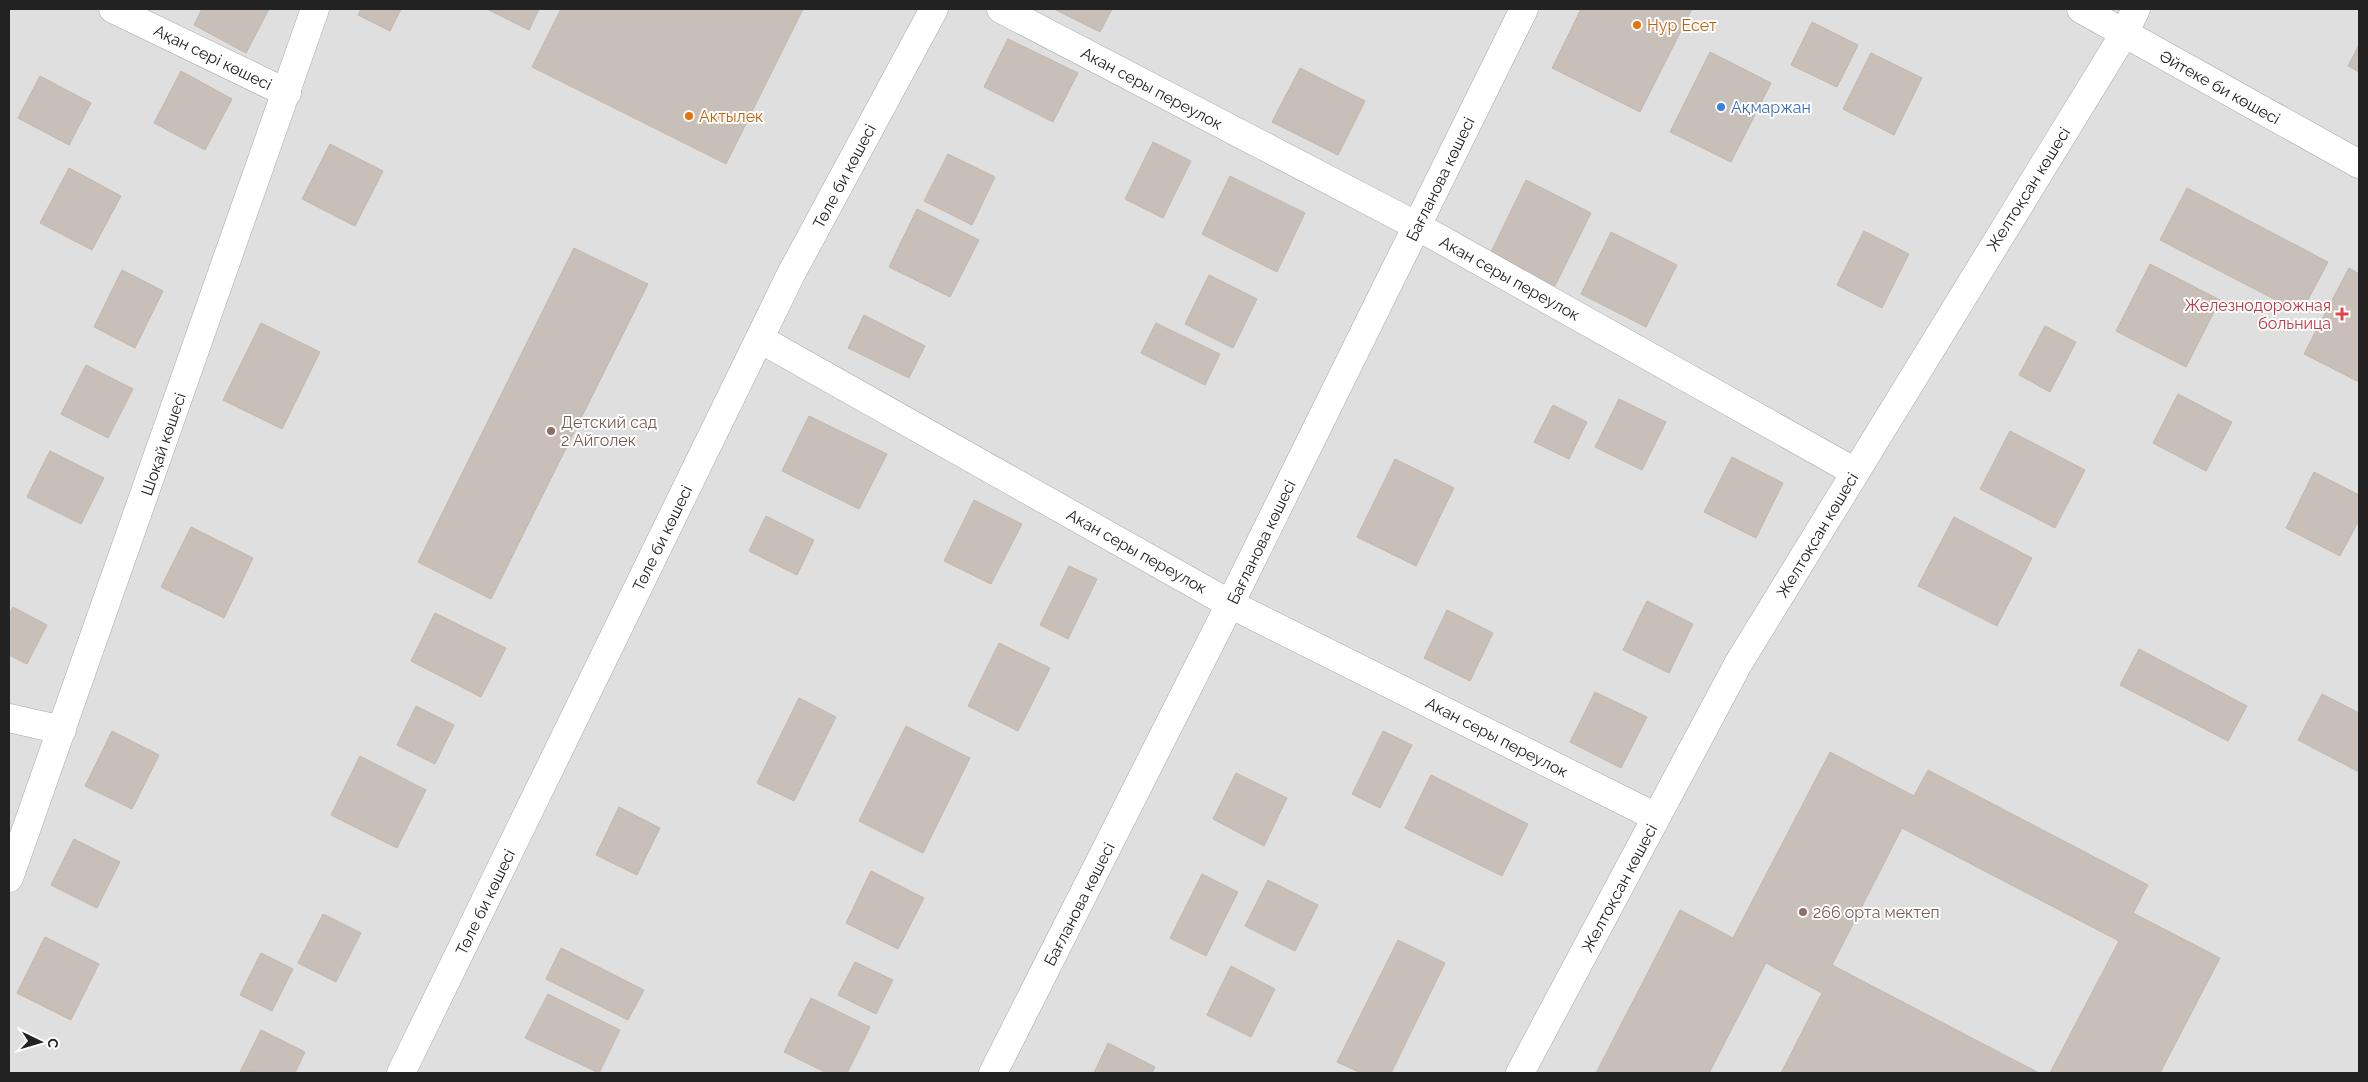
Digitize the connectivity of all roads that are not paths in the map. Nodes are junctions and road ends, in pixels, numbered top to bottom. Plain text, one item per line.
1 (113, 9) edge
2 (315, 9) edge
3 (934, 9) edge
4 (1001, 9) edge
5 (1524, 9) edge
6 (2081, 9) edge
7 (2136, 9) edge
8 (2124, 34) junction
9 (287, 93) junction
10 (2359, 164) edge
11 (1417, 226) junction
12 (760, 339) junction
13 (1855, 472) junction
14 (1230, 604) junction
15 (9, 718) edge
16 (62, 730) junction
17 (1656, 817) junction
18 (9, 878) edge
19 (401, 1073) edge
20 (993, 1073) edge
21 (1520, 1073) edge

1 - 9 street, Ақан сері көшесі
2 - 9 street, Шоқай көшесі
3 - 12 street, Төле би көшесі
4 - 11 street, Акан серы переулок
5 - 11 street, Бағланова көшесі
6 - 8 street, Әйтеке би көшесі
7 - 8 street, Желтоқсан көшесі
8 - 10 street, Әйтеке би көшесі
8 - 13 street, Желтоқсан көшесі
9 - 16 street, Шоқай көшесі
11 - 13 street, Акан серы переулок
11 - 14 street, Бағланова көшесі
12 - 14 street, Акан серы переулок
12 - 19 street, Төле би көшесі
13 - 17 street, Желтоқсан көшесі
14 - 17 street, Акан серы переулок
14 - 20 street, Бағланова көшесі
15 - 16 street
16 - 18 street, Шоқай көшесі
17 - 21 street, Желтоқсан көшесі

